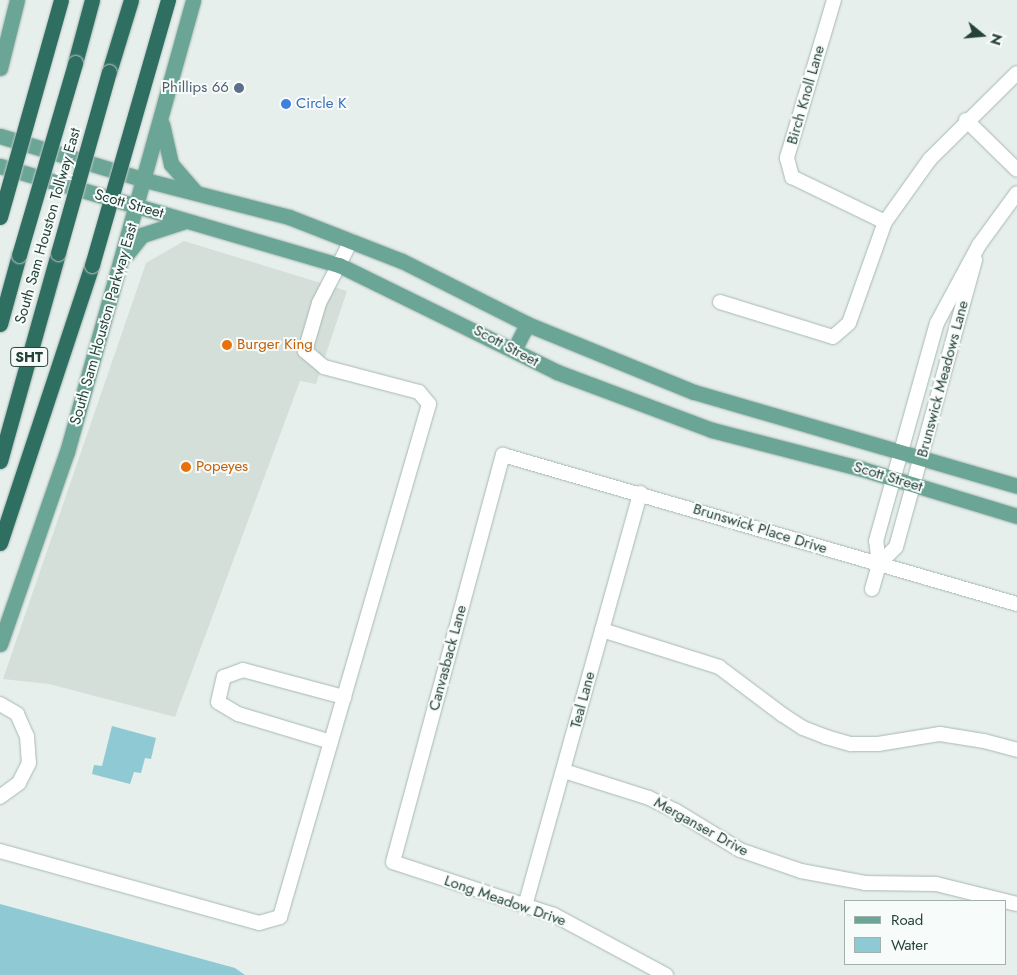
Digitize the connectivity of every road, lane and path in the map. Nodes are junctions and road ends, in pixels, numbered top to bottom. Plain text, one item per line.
1 (16, 0) edge
2 (61, 0) edge
3 (92, 0) edge
4 (130, 0) edge
5 (168, 0) edge
6 (192, 0) edge
7 (834, 0) edge
8 (0, 68) edge
9 (1017, 73) edge
10 (161, 119) junction
11 (966, 120) junction
12 (0, 136) edge
13 (0, 166) edge
14 (1017, 170) edge
15 (145, 180) junction
16 (195, 192) junction
17 (1017, 193) edge
18 (137, 207) junction
19 (0, 217) edge
20 (187, 220) junction
21 (885, 222) junction
22 (351, 241) junction
23 (979, 245) junction
24 (122, 259) junction
25 (339, 265) junction
26 (720, 302) dead end
27 (0, 324) edge
28 (527, 324) junction
29 (514, 350) junction
30 (901, 451) junction
31 (503, 455) joint
32 (921, 457) junction
33 (0, 461) edge
34 (894, 478) junction
35 (913, 485) junction
36 (1017, 486) edge
37 (640, 493) junction
38 (1017, 516) edge
39 (0, 543) edge
40 (879, 564) junction
41 (872, 589) dead end
42 (1017, 604) edge
43 (602, 630) junction
44 (0, 644) edge
45 (344, 697) junction
46 (0, 704) edge
47 (330, 742) junction
48 (1017, 750) edge
49 (564, 771) junction
50 (0, 797) edge
51 (0, 851) edge
52 (393, 862) joint
53 (1001, 900) edge
54 (525, 906) junction
55 (666, 975) edge

1 - 8 main road
2 - 19 highway, bridge
3 - 27 highway, South Sam Houston Tollway East, bridge
4 - 33 highway, South Sam Houston Tollway East / SHT, bridge
5 - 39 highway, bridge
6 - 10 main road, South Sam Houston Parkway East
7 - 21 street, Birch Knoll Lane
9 - 11 street
10 - 15 main road, South Sam Houston Parkway East
10 - 16 main road
11 - 14 street
11 - 21 street
12 - 15 main road, Scott Street
13 - 18 main road, Scott Street
15 - 16 main road, Scott Street
15 - 18 main road, South Sam Houston Parkway East
16 - 22 main road, Scott Street
17 - 23 street, Brunswick Meadows Lane
18 - 20 main road, Scott Street
18 - 24 main road, South Sam Houston Parkway East
20 - 24 main road
20 - 25 main road, Scott Street
21 - 26 street
22 - 25 street
22 - 28 main road, Scott Street
23 - 30 street, Brunswick Meadows Lane
23 - 32 street, Brunswick Meadows Lane
24 - 44 main road, South Sam Houston Parkway East
25 - 29 main road, Scott Street
25 - 45 street
28 - 29 main road
28 - 30 main road, Scott Street
29 - 34 main road, Scott Street
30 - 32 main road, Scott Street
30 - 34 street, Brunswick Meadows Lane
31 - 37 street, Brunswick Place Drive
31 - 52 street, Canvasback Lane
32 - 35 street, Brunswick Meadows Lane
32 - 36 main road, Scott Street
34 - 35 main road, Scott Street
34 - 40 street, Brunswick Meadows Lane
35 - 38 main road, Scott Street
35 - 40 street, Brunswick Meadows Lane
37 - 40 street, Brunswick Place Drive
37 - 43 street, Teal Lane
40 - 41 street, Brunswick Meadows Lane
40 - 42 street, Brunswick Place Drive
43 - 48 street
43 - 49 street, Teal Lane
45 - 47 street
45 - 47 street
46 - 50 street
47 - 51 street
49 - 53 street, Merganser Drive
49 - 54 street, Teal Lane
52 - 54 street, Long Meadow Drive
54 - 55 street, Long Meadow Drive

